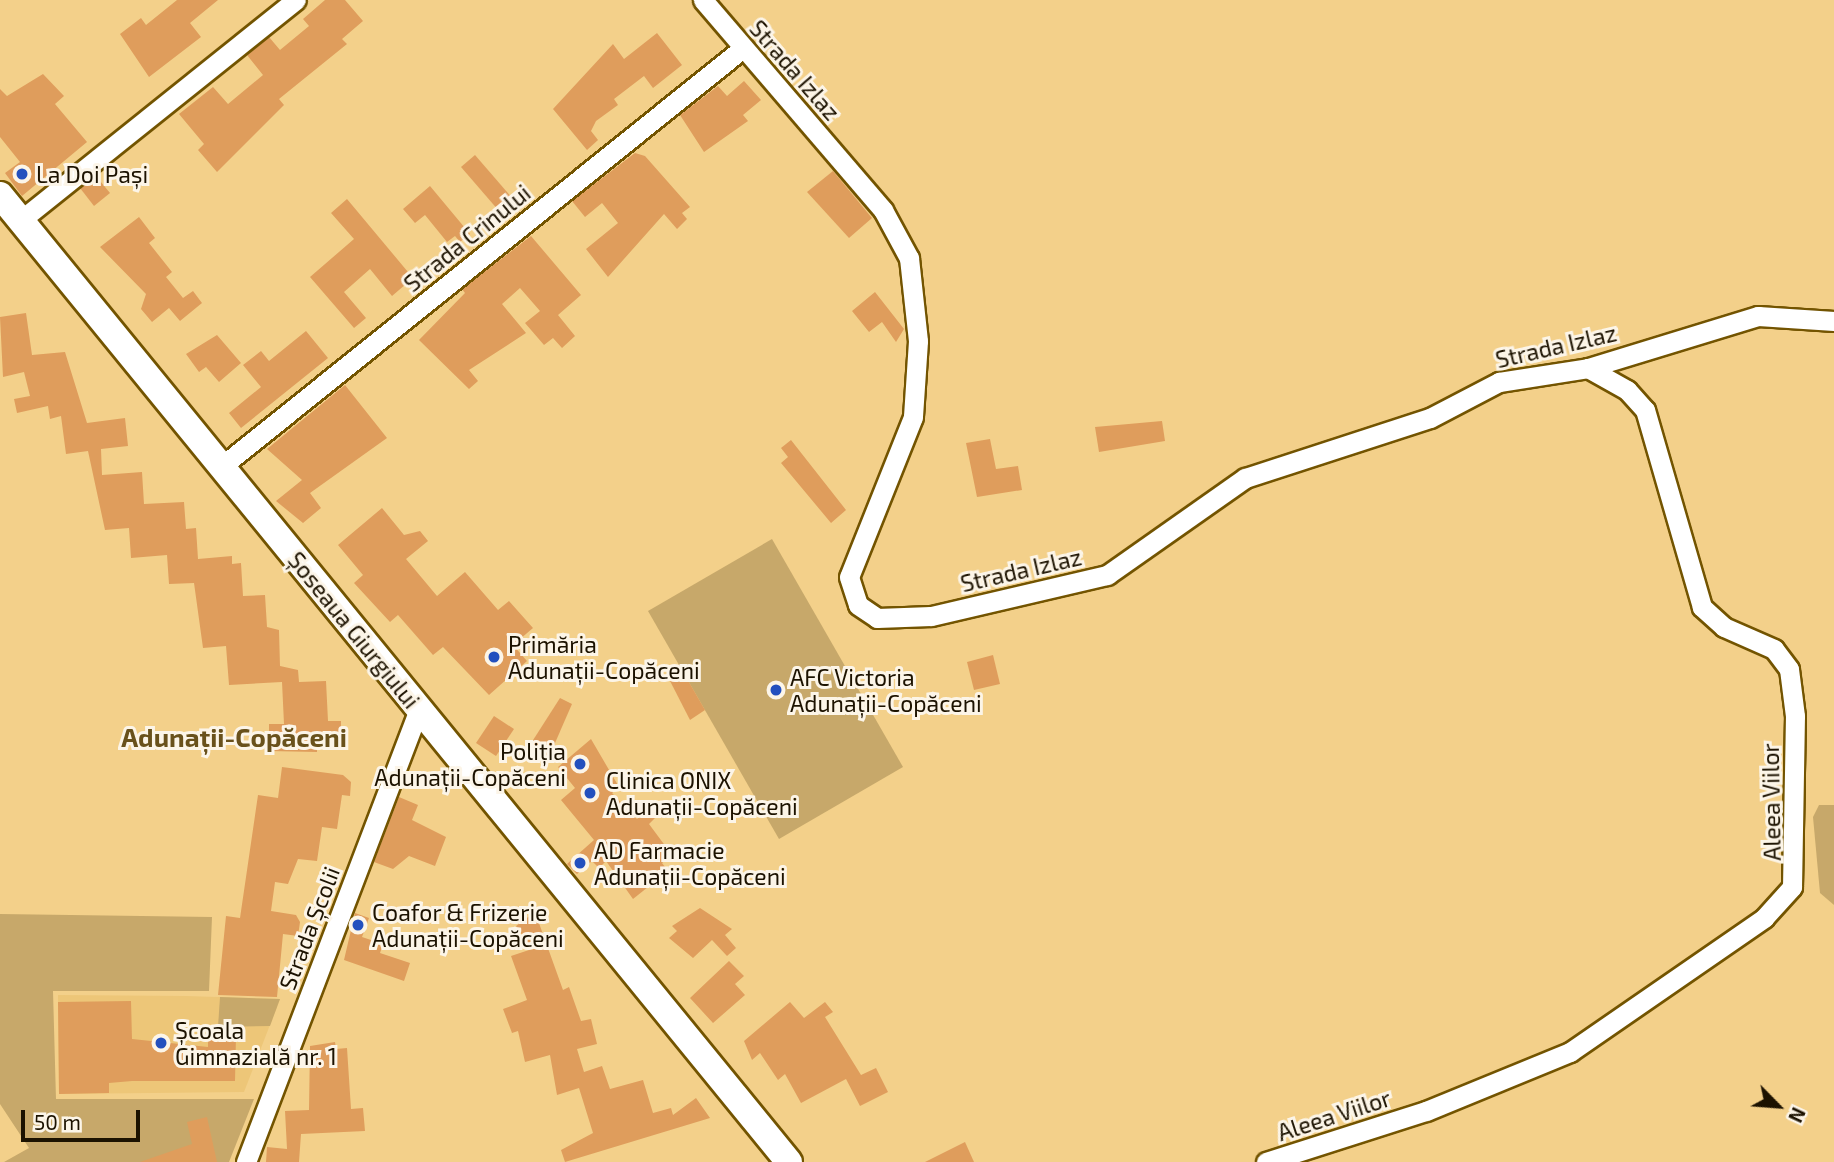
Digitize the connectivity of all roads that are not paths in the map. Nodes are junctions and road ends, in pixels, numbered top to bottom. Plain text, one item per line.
1 (296, 0) edge
2 (703, 0) edge
3 (743, 48) junction
4 (0, 195) edge
5 (21, 220) junction
6 (1834, 321) edge
7 (1588, 368) junction
8 (222, 466) junction
9 (418, 711) junction
10 (246, 1162) edge
11 (789, 1162) edge
12 (1266, 1162) edge

1 - 5 street
2 - 3 street, Strada Izlaz
3 - 7 street, Strada Izlaz
3 - 8 street, Strada Crinului
4 - 5 street, Șoseaua Giurgiului
5 - 8 street, Șoseaua Giurgiului
6 - 7 street, Strada Izlaz
7 - 12 street, Aleea Viilor
8 - 9 street, Șoseaua Giurgiului
9 - 10 street, Strada Școlii
9 - 11 street, Șoseaua Giurgiului

